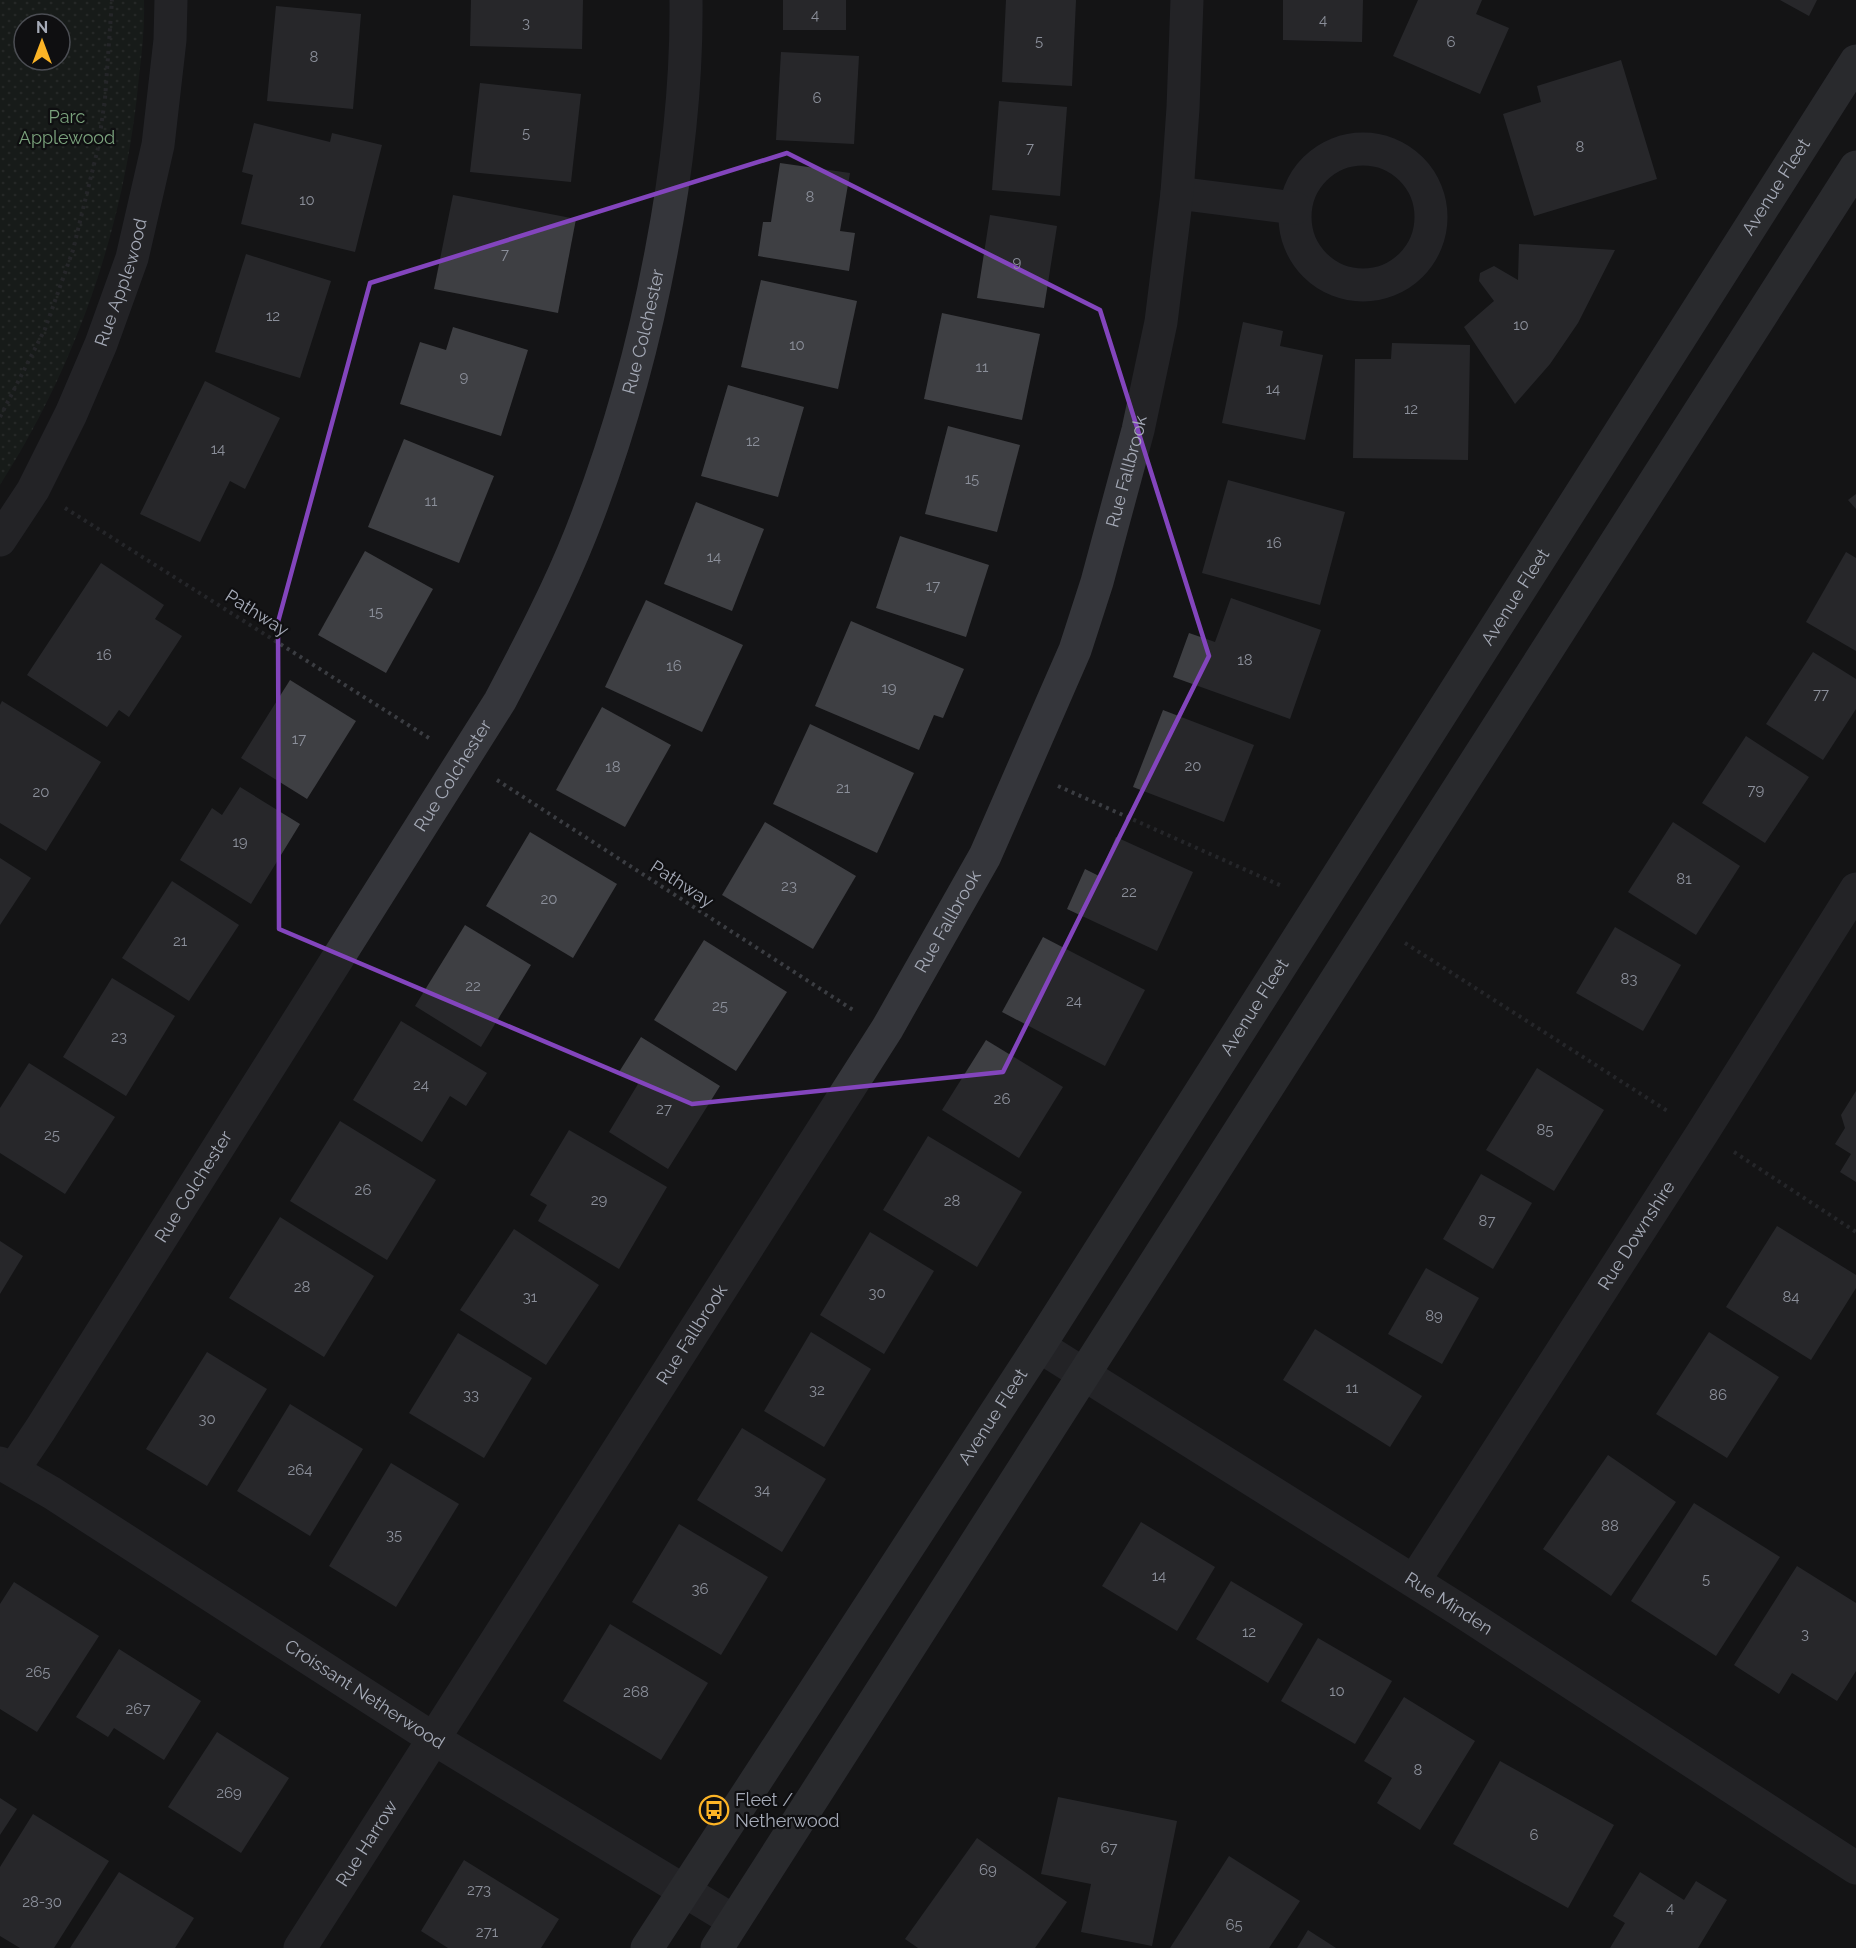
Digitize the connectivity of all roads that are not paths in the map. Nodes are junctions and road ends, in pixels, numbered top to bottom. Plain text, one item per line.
1 (171, 0) edge
2 (686, 0) edge
3 (1187, 0) edge
4 (1856, 61) edge
5 (1856, 168) edge
6 (1177, 193) junction
7 (1295, 207) junction
8 (0, 540) edge
9 (1856, 889) edge
10 (1039, 1346) junction
11 (1085, 1374) junction
12 (6, 1467) edge
13 (1414, 1581) junction
14 (434, 1739) junction
15 (1856, 1868) edge
16 (684, 1889) junction
17 (734, 1921) junction
18 (300, 1948) edge
19 (647, 1948) edge
20 (717, 1948) edge

1 - 8 street, Rue Applewood
2 - 12 street, Rue Colchester
3 - 6 street, Rue Fallbrook
4 - 10 main road, Avenue Fleet
5 - 11 main road
6 - 7 street
6 - 14 street, Rue Fallbrook
7 - 7 street
9 - 13 street, Rue Downshire
10 - 11 street, Rue Minden
10 - 16 main road, Avenue Fleet
11 - 13 street, Rue Minden
11 - 17 main road
12 - 14 street, Croissant Netherwood
13 - 15 street, Rue Minden
14 - 16 street, Croissant Netherwood
14 - 18 street, Rue Harrow
16 - 17 street, Croissant Netherwood
16 - 19 main road, Avenue Fleet
17 - 20 main road

